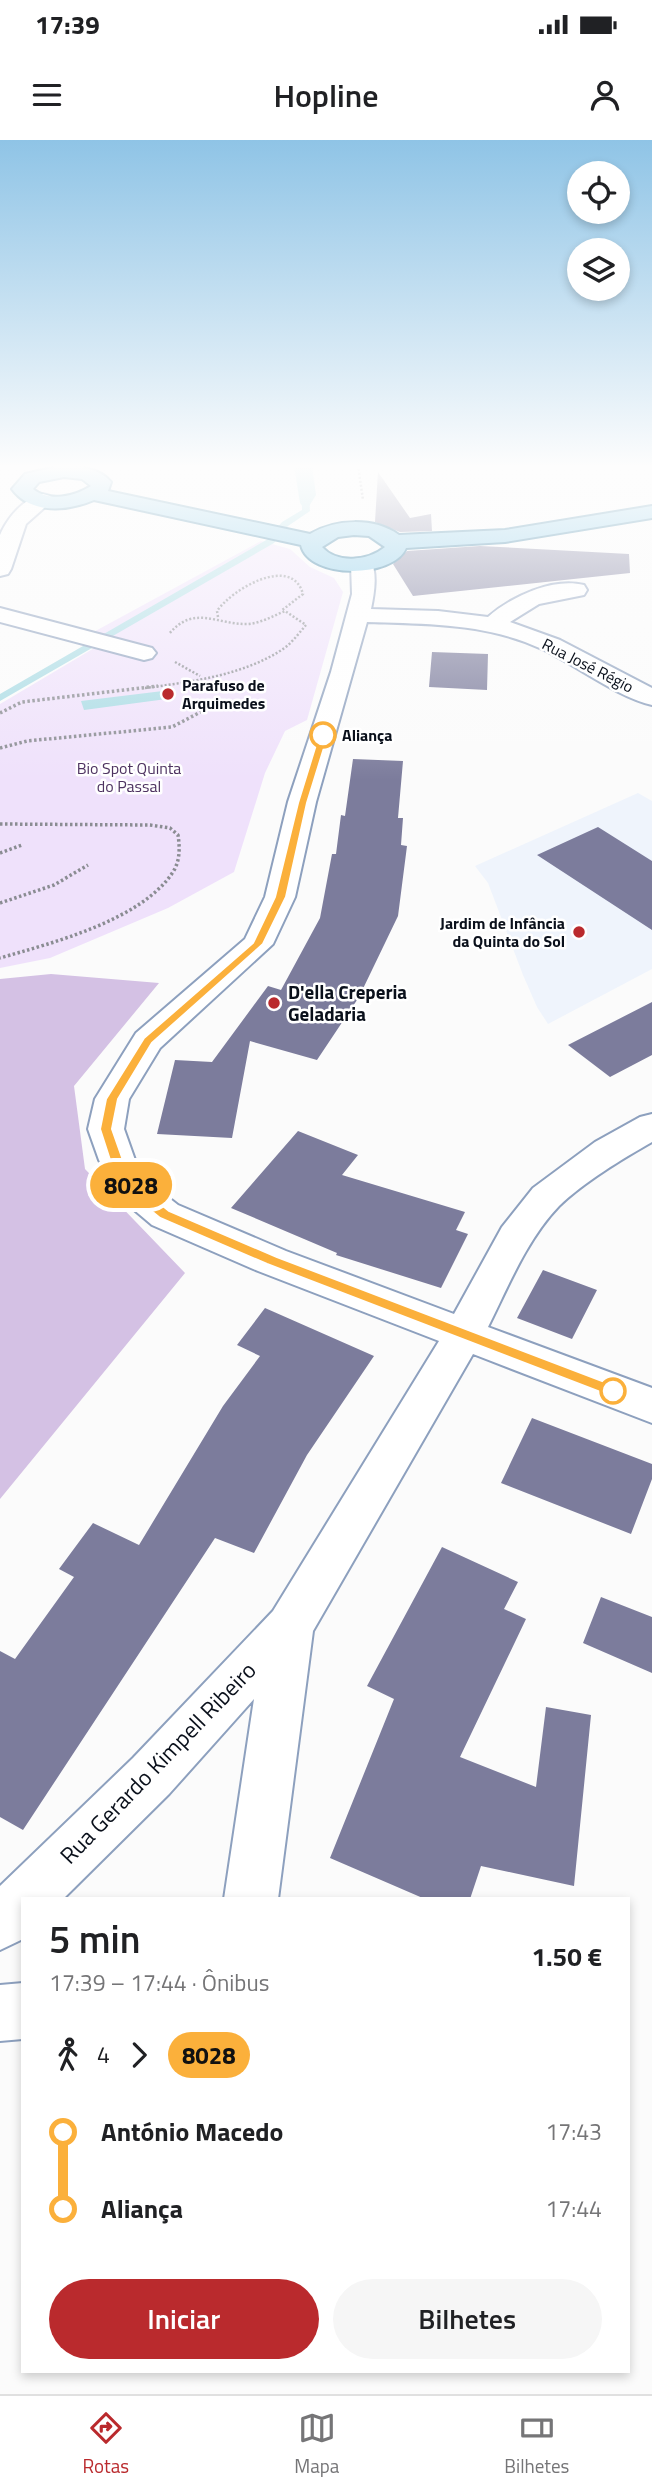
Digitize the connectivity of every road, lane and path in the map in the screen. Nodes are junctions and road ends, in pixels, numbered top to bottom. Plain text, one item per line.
1 (362, 570) edge
2 (576, 590) dead end
3 (0, 615) edge
4 (358, 615) junction
5 (218, 617) junction
6 (274, 617) junction
7 (493, 624) junction
8 (168, 635) dead end
9 (144, 653) dead end
10 (652, 698) edge
11 (212, 706) dead end
12 (0, 713) edge
13 (0, 748) edge
14 (0, 824) edge
15 (22, 845) dead end
16 (0, 853) edge
17 (88, 864) dead end
18 (0, 903) edge
19 (0, 958) edge
20 (652, 1126) edge
21 (464, 1334) junction
22 (652, 1406) edge
23 (290, 1626) junction
24 (27, 1897) edge
25 (251, 1897) edge
26 (21, 1903) edge
27 (0, 1923) edge
28 (21, 2011) edge
29 (0, 2013) edge

1 - 4 street
2 - 7 street
3 - 9 street
4 - 7 street, Rua José Régio
4 - 21 street
5 - 6 path
5 - 6 path
5 - 8 path
6 - 12 path
7 - 10 street, Rua José Régio
11 - 13 path
14 - 19 path
15 - 16 path
17 - 18 path
20 - 21 street, Rua Gerardo Kimpell Ribeiro
21 - 22 street
21 - 23 street, Rua Gerardo Kimpell Ribeiro
23 - 24 street, Rua Gerardo Kimpell Ribeiro
23 - 25 street, Rua Gerardo Kimpell Ribeiro
26 - 27 street, Rua Gerardo Kimpell Ribeiro
28 - 29 street

